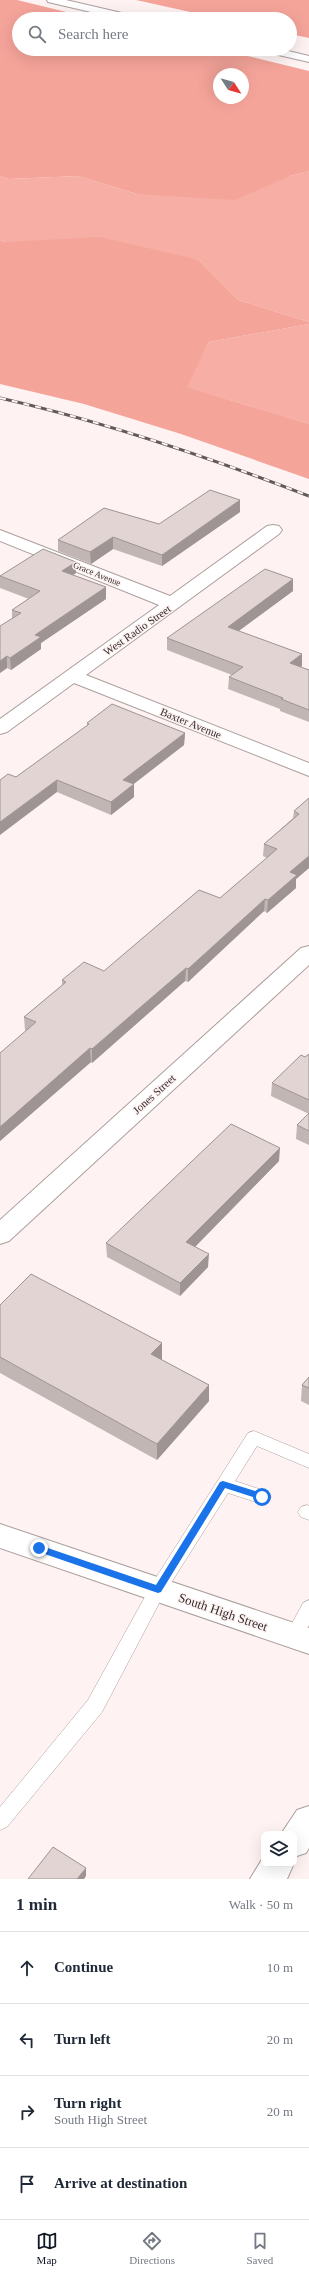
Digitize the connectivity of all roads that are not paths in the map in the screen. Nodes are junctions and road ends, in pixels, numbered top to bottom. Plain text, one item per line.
1 (52, 0) edge
2 (104, 12) edge
3 (296, 56) edge
4 (309, 59) edge
5 (273, 530) dead end
6 (0, 535) edge
7 (172, 604) junction
8 (72, 676) junction
9 (0, 728) edge
10 (309, 770) edge
11 (309, 953) edge
12 (0, 1235) edge
13 (309, 1461) edge
14 (223, 1484) junction
15 (262, 1497) dead end
16 (0, 1536) edge
17 (158, 1589) junction
18 (309, 1608) edge
19 (302, 1639) edge
20 (0, 1821) edge
21 (309, 1821) edge
22 (297, 1838) edge
23 (276, 1867) edge
24 (267, 1879) edge

1 - 2 street
3 - 4 street
5 - 7 street, West Radio Street
6 - 7 street, Grace Avenue
7 - 8 street, West Radio Street
8 - 9 street, West Radio Street
8 - 10 street, Baxter Avenue
11 - 12 street, Jones Street
13 - 14 lane
14 - 15 lane
14 - 17 lane
16 - 17 street, South High Street
17 - 19 street, South High Street
17 - 20 lane
18 - 19 lane
21 - 22 street
23 - 24 street

